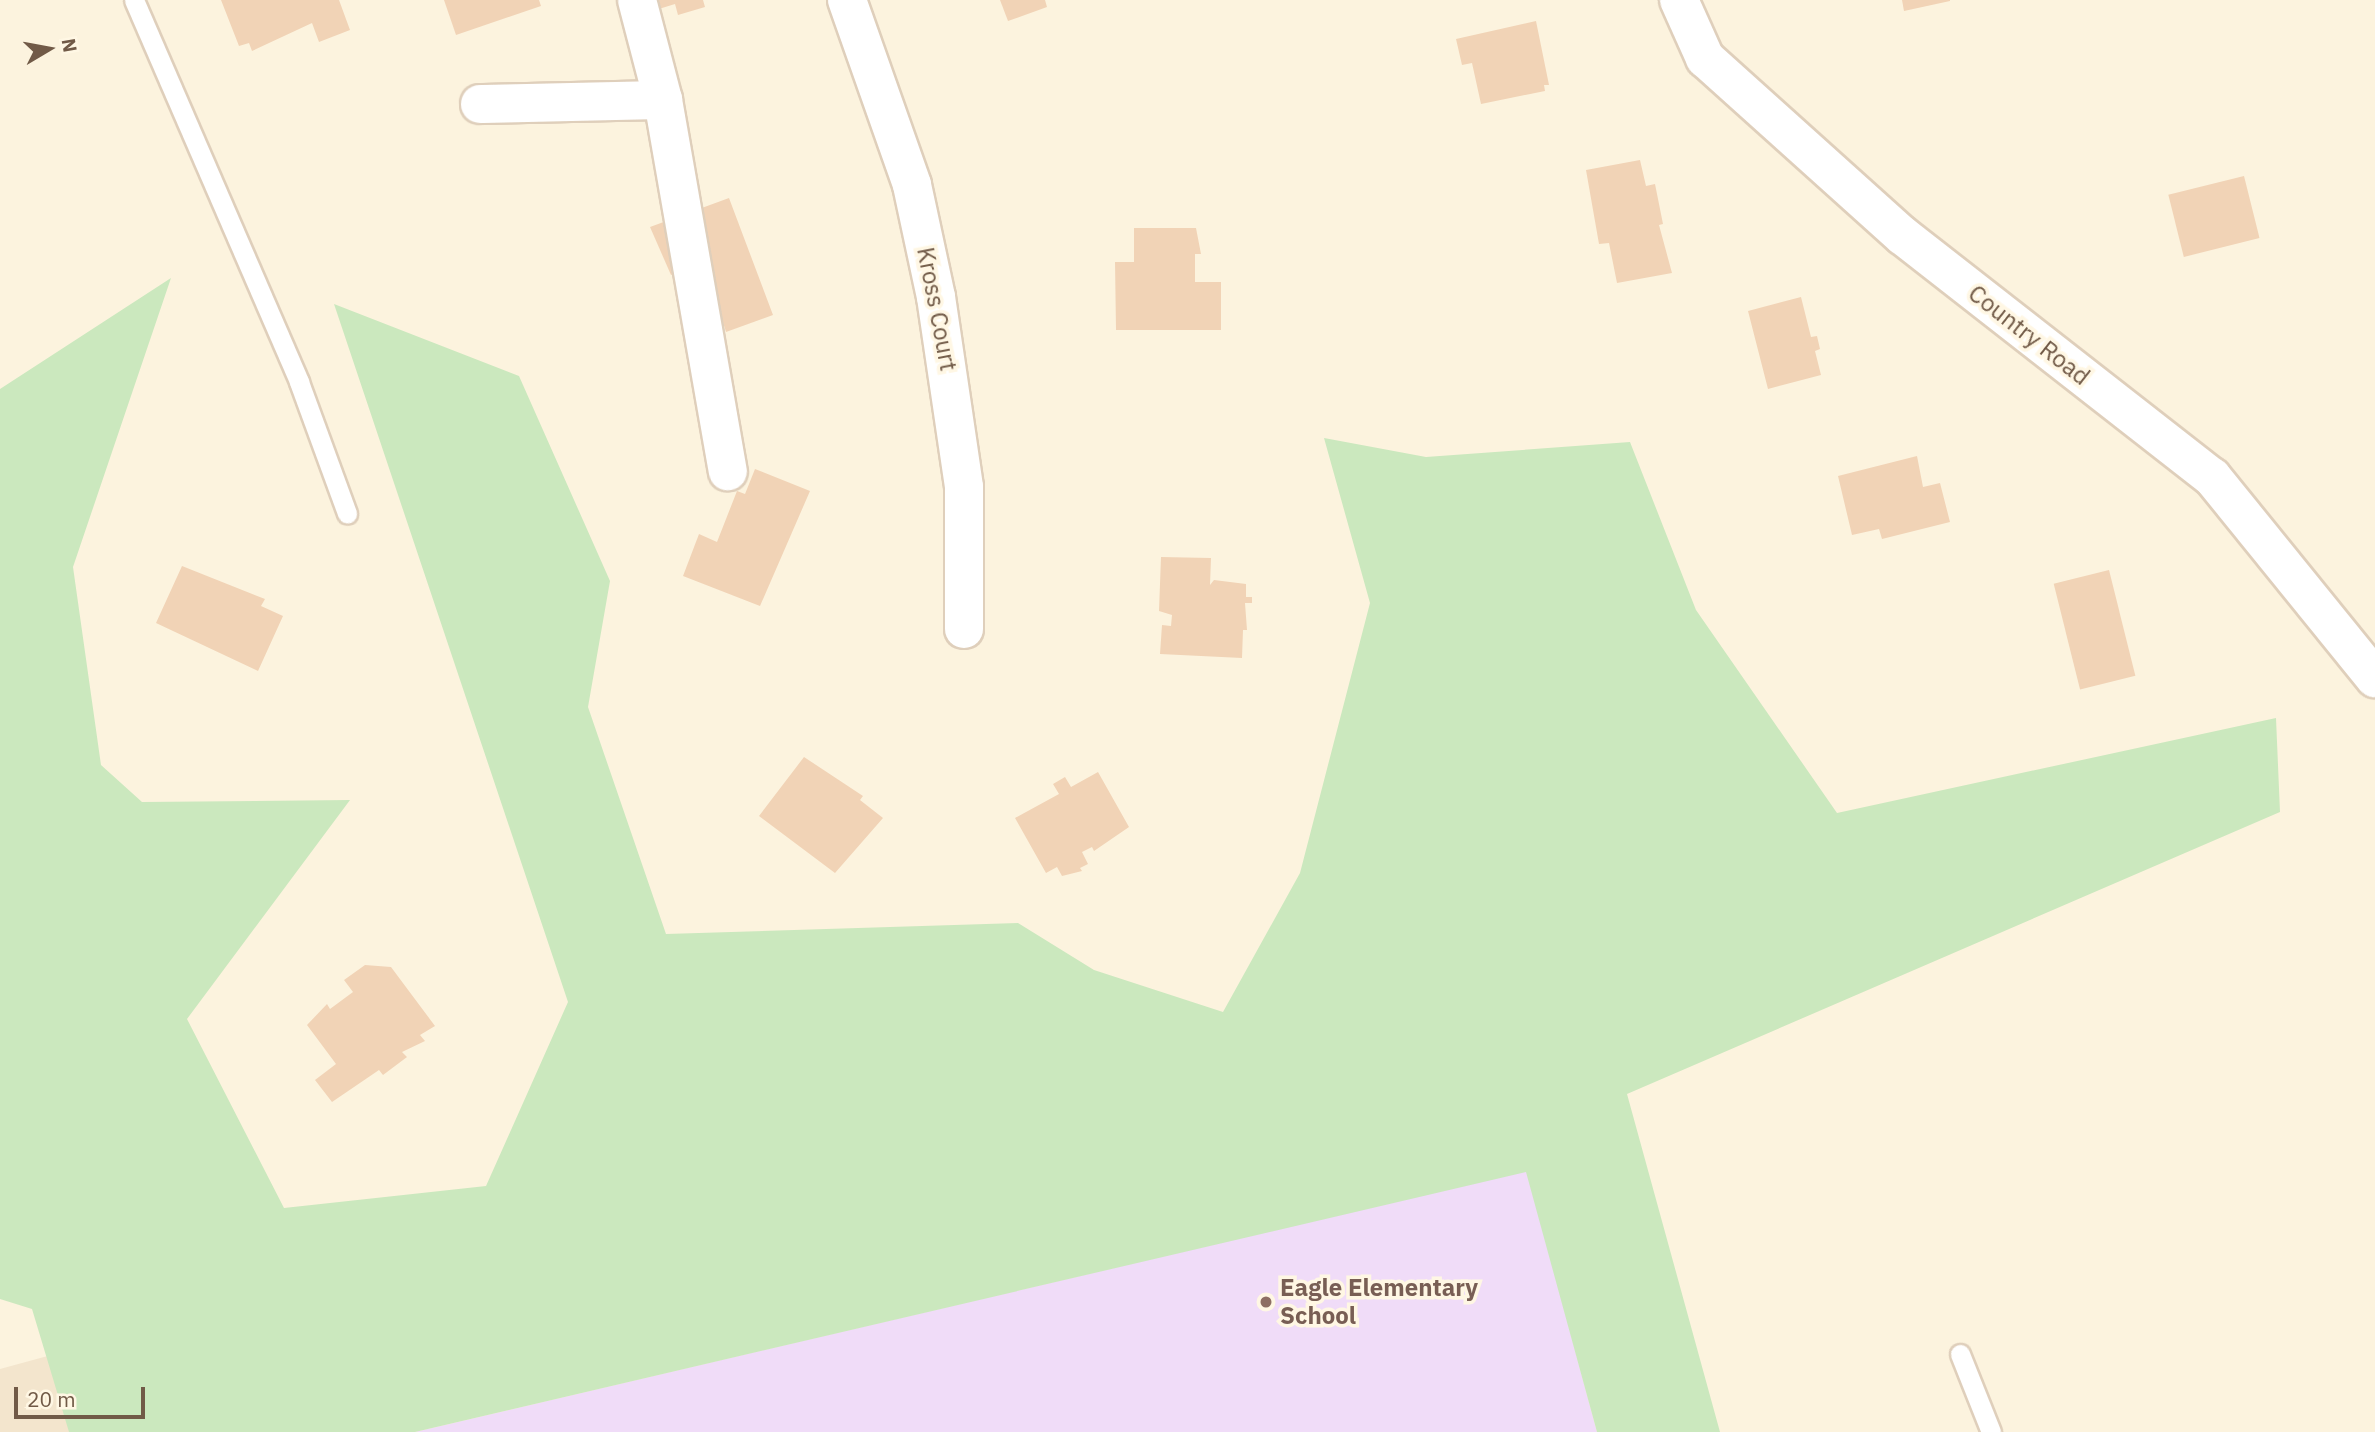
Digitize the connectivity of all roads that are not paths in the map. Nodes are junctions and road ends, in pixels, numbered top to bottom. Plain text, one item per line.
1 (134, 0) edge
2 (637, 0) edge
3 (847, 0) edge
4 (1679, 0) edge
5 (663, 100) junction
6 (480, 104) dead end
7 (728, 471) dead end
8 (347, 513) dead end
9 (964, 629) dead end
10 (2375, 678) edge
11 (1960, 1354) dead end
12 (1991, 1432) edge

1 - 8 lane
2 - 5 street
3 - 9 street, Kross Court
4 - 10 street, Country Road
5 - 6 street
5 - 7 street
11 - 12 lane

